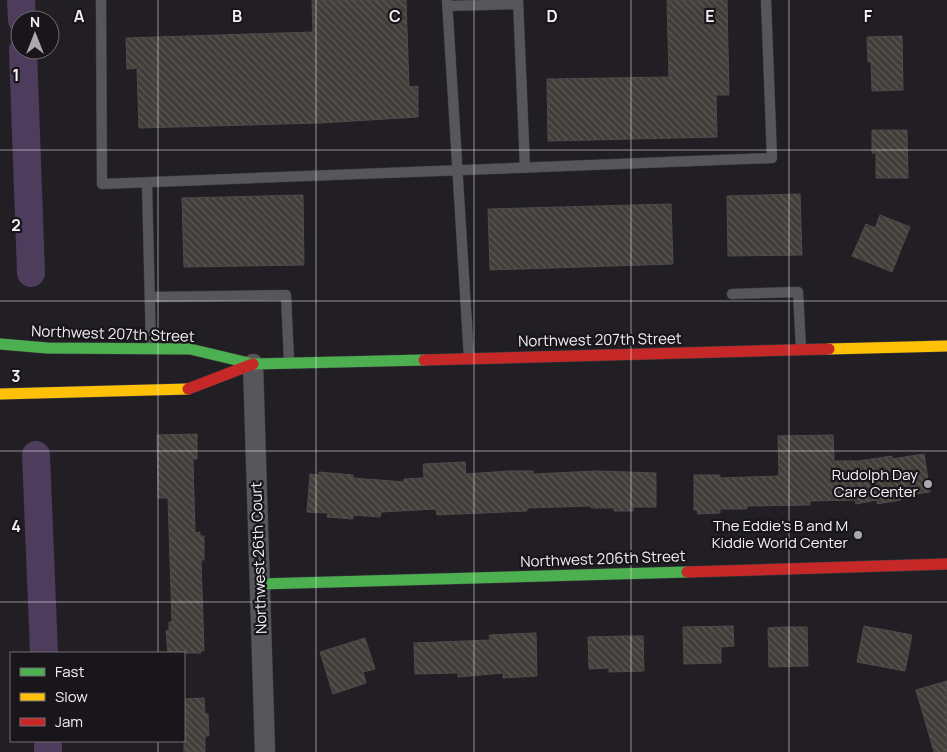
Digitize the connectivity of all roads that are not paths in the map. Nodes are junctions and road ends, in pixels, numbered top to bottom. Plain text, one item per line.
1 (101, 0) edge
2 (766, 0) edge
3 (518, 2) edge
4 (448, 3) edge
5 (525, 168) junction
6 (456, 171) junction
7 (147, 183) junction
8 (732, 294) dead end
9 (150, 298) junction
10 (0, 344) edge
11 (947, 346) edge
12 (151, 349) junction
13 (801, 350) junction
14 (469, 359) junction
15 (253, 364) junction
16 (289, 364) junction
17 (0, 394) edge
18 (947, 564) edge
19 (260, 584) junction
20 (264, 752) edge

1 - 7 lane
2 - 5 lane
3 - 4 lane
3 - 5 lane
4 - 6 lane
5 - 6 lane
6 - 7 lane
6 - 14 lane
7 - 9 lane
8 - 13 lane
9 - 12 lane
9 - 16 lane
10 - 12 street, Northwest 207th Street
11 - 13 street, Northwest 207th Street
12 - 15 street, Northwest 207th Street
13 - 14 street, Northwest 207th Street
14 - 16 street, Northwest 207th Street
15 - 16 street, Northwest 207th Street
15 - 17 street, Northwest 207th Street
15 - 19 street, Northwest 26th Court
18 - 19 street, Northwest 206th Street
19 - 20 street, Northwest 26th Court

